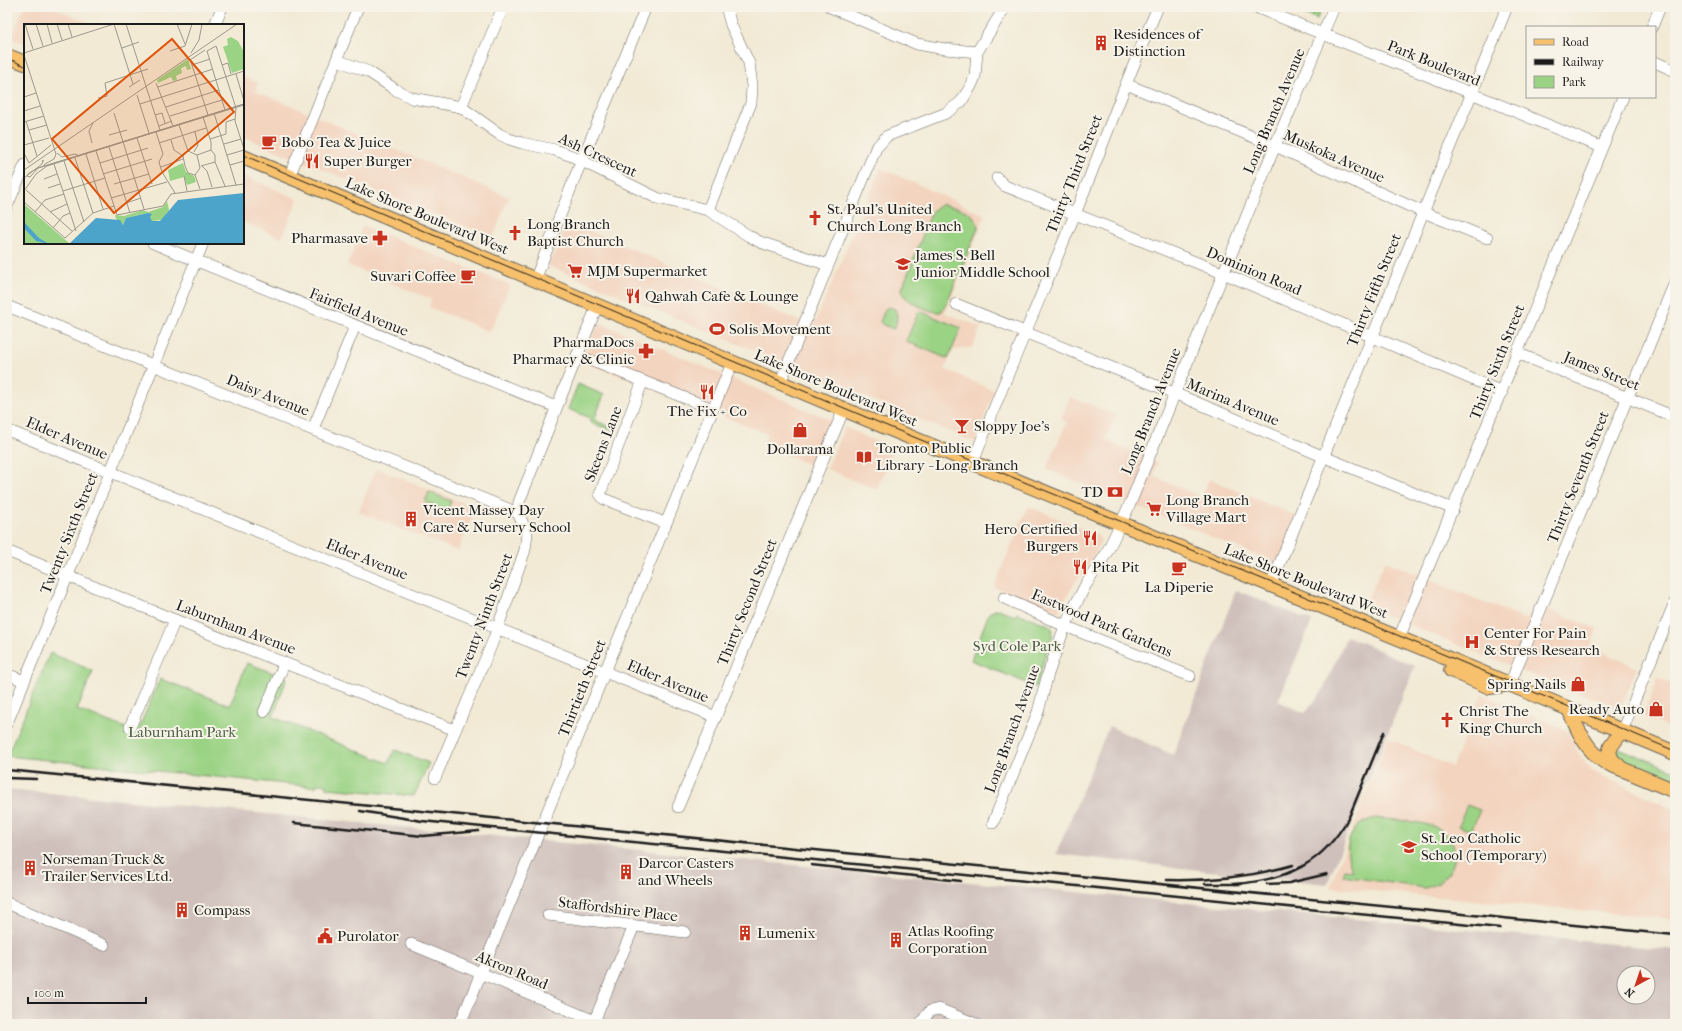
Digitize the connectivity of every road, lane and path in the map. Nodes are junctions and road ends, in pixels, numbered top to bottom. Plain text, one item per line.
1 (222, 7) edge
2 (358, 7) edge
3 (503, 7) edge
4 (646, 7) edge
5 (726, 7) edge
6 (830, 7) edge
7 (1005, 7) edge
8 (1158, 7) edge
9 (1255, 7) edge
10 (1334, 7) edge
11 (1507, 7) edge
12 (1660, 7) edge
13 (215, 24) edge
14 (1652, 26) edge
15 (1322, 35) junction
16 (977, 52) junction
17 (7, 56) edge
18 (337, 60) junction
19 (1656, 62) edge
20 (24, 63) edge
21 (1675, 71) edge
22 (1126, 84) junction
23 (1471, 93) junction
24 (1622, 98) edge
25 (461, 107) junction
26 (1275, 146) junction
27 (1601, 147) junction
28 (244, 157) edge
29 (582, 161) junction
30 (24, 170) edge
31 (289, 177) junction
32 (997, 178) dead end
33 (20, 188) edge
34 (7, 206) edge
35 (708, 210) junction
36 (1423, 212) junction
37 (1075, 214) junction
38 (1487, 238) dead end
39 (155, 244) edge
40 (203, 244) edge
41 (196, 261) junction
42 (828, 265) junction
43 (1224, 273) junction
44 (536, 280) junction
45 (1675, 282) edge
46 (956, 304) dead end
47 (7, 306) edge
48 (597, 306) junction
49 (355, 326) junction
50 (1024, 332) junction
51 (1371, 336) junction
52 (1517, 353) junction
53 (577, 355) junction
54 (732, 362) junction
55 (153, 366) junction
56 (642, 383) junction
57 (780, 383) junction
58 (1502, 392) junction
59 (1174, 393) junction
60 (1627, 397) junction
61 (556, 407) junction
62 (712, 409) junction
63 (844, 409) junction
64 (1675, 417) edge
65 (7, 430) edge
66 (313, 430) junction
67 (1322, 456) junction
68 (973, 463) junction
69 (110, 473) junction
70 (1453, 510) junction
71 (518, 513) junction
72 (665, 523) junction
73 (1121, 524) junction
74 (7, 551) edge
75 (68, 576) junction
76 (1271, 584) junction
77 (1004, 598) dead end
78 (1675, 602) edge
79 (175, 620) junction
80 (1065, 626) junction
81 (497, 629) junction
82 (1394, 636) junction
83 (283, 662) junction
84 (606, 671) junction
85 (7, 674) edge
86 (1190, 676) dead end
87 (24, 681) junction
88 (1510, 684) junction
89 (1569, 708) junction
90 (264, 712) dead end
91 (716, 717) junction
92 (7, 723) edge
93 (1605, 724) junction
94 (130, 727) dead end
95 (454, 730) junction
96 (1622, 730) junction
97 (1675, 753) edge
98 (1625, 771) junction
99 (435, 778) dead end
100 (1675, 791) edge
101 (678, 807) dead end
102 (993, 823) dead end
103 (7, 903) edge
104 (548, 915) dead end
105 (634, 926) junction
106 (685, 932) dead end
107 (411, 944) dead end
108 (104, 945) dead end
109 (481, 973) junction
110 (596, 1023) edge
111 (460, 1024) edge
112 (920, 1024) edge
113 (976, 1024) edge

1 - 13 street
2 - 18 street
3 - 25 street
4 - 29 street
5 - 35 street
6 - 16 street
7 - 16 street
8 - 22 street, Thirty Third Street
9 - 15 street, Park Boulevard
10 - 15 street, Long Branch Avenue
11 - 23 street, Thirty Fifth Street
12 - 14 street
15 - 23 street, Park Boulevard
15 - 26 street, Long Branch Avenue
16 - 42 street
17 - 20 main road
18 - 25 street, Ash Crescent
18 - 31 street
19 - 21 street
22 - 26 street, Muskoka Avenue
22 - 37 street, Thirty Third Street
23 - 27 street, Park Boulevard
23 - 36 street, Thirty Fifth Street
24 - 27 street, Thirty Sixth Street
25 - 29 street, Ash Crescent
26 - 36 street, Muskoka Avenue
26 - 43 street, Long Branch Avenue
27 - 52 street, Thirty Sixth Street
28 - 31 main road, Lake Shore Boulevard West
29 - 35 street, Ash Crescent
29 - 44 street
30 - 33 street
31 - 44 main road, Lake Shore Boulevard West
32 - 37 street, Dominion Road
33 - 34 street
35 - 42 street, Ash Crescent
36 - 38 street, Muskoka Avenue
36 - 51 street, Thirty Fifth Street
37 - 43 street, Dominion Road
37 - 50 street, Thirty Third Street
39 - 41 street, Fairfield Avenue
40 - 41 street, Twenty Sixth Street
41 - 49 street, Fairfield Avenue
41 - 55 street, Twenty Sixth Street
42 - 57 street
43 - 51 street, Dominion Road
43 - 59 street, Long Branch Avenue
44 - 48 main road, Lake Shore Boulevard West
45 - 60 street, Thirty Seventh Street
46 - 50 street, Marina Avenue
47 - 55 street, Daisy Avenue
48 - 53 street
48 - 54 main road, Lake Shore Boulevard West
49 - 61 street, Fairfield Avenue
49 - 66 street
50 - 59 street, Marina Avenue
50 - 68 street, Thirty Third Street
51 - 58 street, Dominion Road
51 - 67 street, Thirty Fifth Street
52 - 58 street, Thirty Sixth Street
52 - 60 street, James Street
53 - 56 street
53 - 61 street
54 - 57 main road, Lake Shore Boulevard West
54 - 62 street, Thirtieth Street
55 - 66 street, Daisy Avenue
55 - 69 street, Twenty Sixth Street
56 - 62 street
56 - 72 street, Skeens Lane
57 - 63 main road, Lake Shore Boulevard West
58 - 70 street, Thirty Sixth Street
59 - 67 street, Marina Avenue
59 - 73 street, Long Branch Avenue
60 - 64 street, James Street
60 - 88 street, Thirty Seventh Street
61 - 71 street
62 - 72 street, Thirtieth Street
63 - 68 main road, Lake Shore Boulevard West
63 - 91 street, Thirty Second Street
65 - 69 street, Elder Avenue
66 - 71 street, Daisy Avenue
67 - 70 street, Marina Avenue
67 - 76 street, Thirty Fifth Street
68 - 73 main road, Lake Shore Boulevard West
69 - 75 street, Twenty Sixth Street
69 - 81 street, Elder Avenue
70 - 82 street, Thirty Sixth Street
71 - 81 street, Twenty Ninth Street
72 - 84 street, Thirtieth Street
73 - 76 main road, Lake Shore Boulevard West
73 - 80 street, Long Branch Avenue
74 - 75 street, Laburnham Avenue
75 - 79 street, Laburnham Avenue
75 - 87 street, Twenty Sixth Street
76 - 82 main road, Lake Shore Boulevard West
77 - 80 street, Eastwood Park Gardens
78 - 96 street
79 - 83 street, Laburnham Avenue
79 - 94 street
80 - 86 street, Eastwood Park Gardens
80 - 102 street, Long Branch Avenue
81 - 84 street, Elder Avenue
81 - 95 street, Twenty Ninth Street
82 - 88 main road, Lake Shore Boulevard West
83 - 90 street
83 - 95 street, Laburnham Avenue
84 - 91 street, Elder Avenue
84 - 109 street, Thirtieth Street
85 - 87 street
87 - 92 street, Twenty Sixth Street
88 - 89 main road, Lake Shore Boulevard West
88 - 93 main road, Lake Shore Boulevard West
89 - 93 main road, Lake Shore Boulevard West
89 - 98 main road
91 - 101 street, Thirty Second Street
93 - 96 main road, Lake Shore Boulevard West
95 - 99 street, Twenty Ninth Street
96 - 97 main road, Lake Shore Boulevard West
96 - 98 main road
98 - 100 main road
103 - 108 street
104 - 105 street, Staffordshire Place
105 - 106 street, Staffordshire Place
105 - 110 street
107 - 109 street, Akron Road
109 - 110 street, Akron Road
109 - 111 street, Thirtieth Street
112 - 113 street

